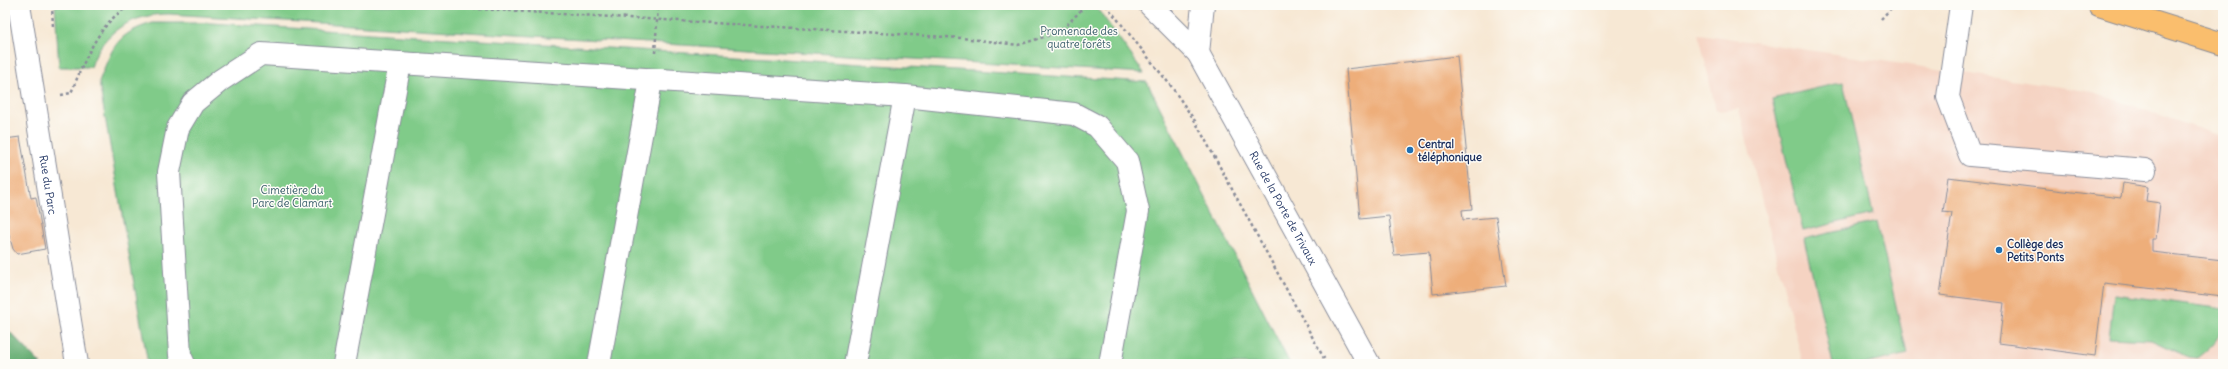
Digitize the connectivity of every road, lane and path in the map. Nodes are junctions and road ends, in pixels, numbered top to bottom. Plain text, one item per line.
1 (19, 5) edge
2 (132, 5) edge
3 (413, 5) edge
4 (658, 5) edge
5 (1086, 5) edge
6 (1106, 5) edge
7 (1150, 5) edge
8 (1203, 5) edge
9 (1894, 5) edge
10 (1961, 5) edge
11 (2099, 5) edge
12 (658, 18) junction
13 (1881, 18) dead end
14 (2223, 44) edge
15 (1198, 53) junction
16 (400, 63) junction
17 (651, 81) junction
18 (905, 96) junction
19 (34, 102) junction
20 (2145, 170) dead end
21 (77, 364) edge
22 (184, 364) edge
23 (344, 364) edge
24 (599, 364) edge
25 (855, 364) edge
26 (1110, 364) edge
27 (1327, 364) edge
28 (1369, 364) edge

1 - 19 street, Rue du Parc
2 - 19 path
3 - 12 path
4 - 12 path
5 - 12 path
6 - 27 path
7 - 15 street, Rue de la Porte de Trivaux
8 - 15 street
9 - 13 path
10 - 20 street
11 - 14 main road
12 - 17 path
15 - 28 street, Rue de la Porte de Trivaux
16 - 17 street
16 - 22 street
16 - 23 street
17 - 18 street
17 - 24 street
18 - 25 street
18 - 26 street
19 - 21 street, Rue du Parc

